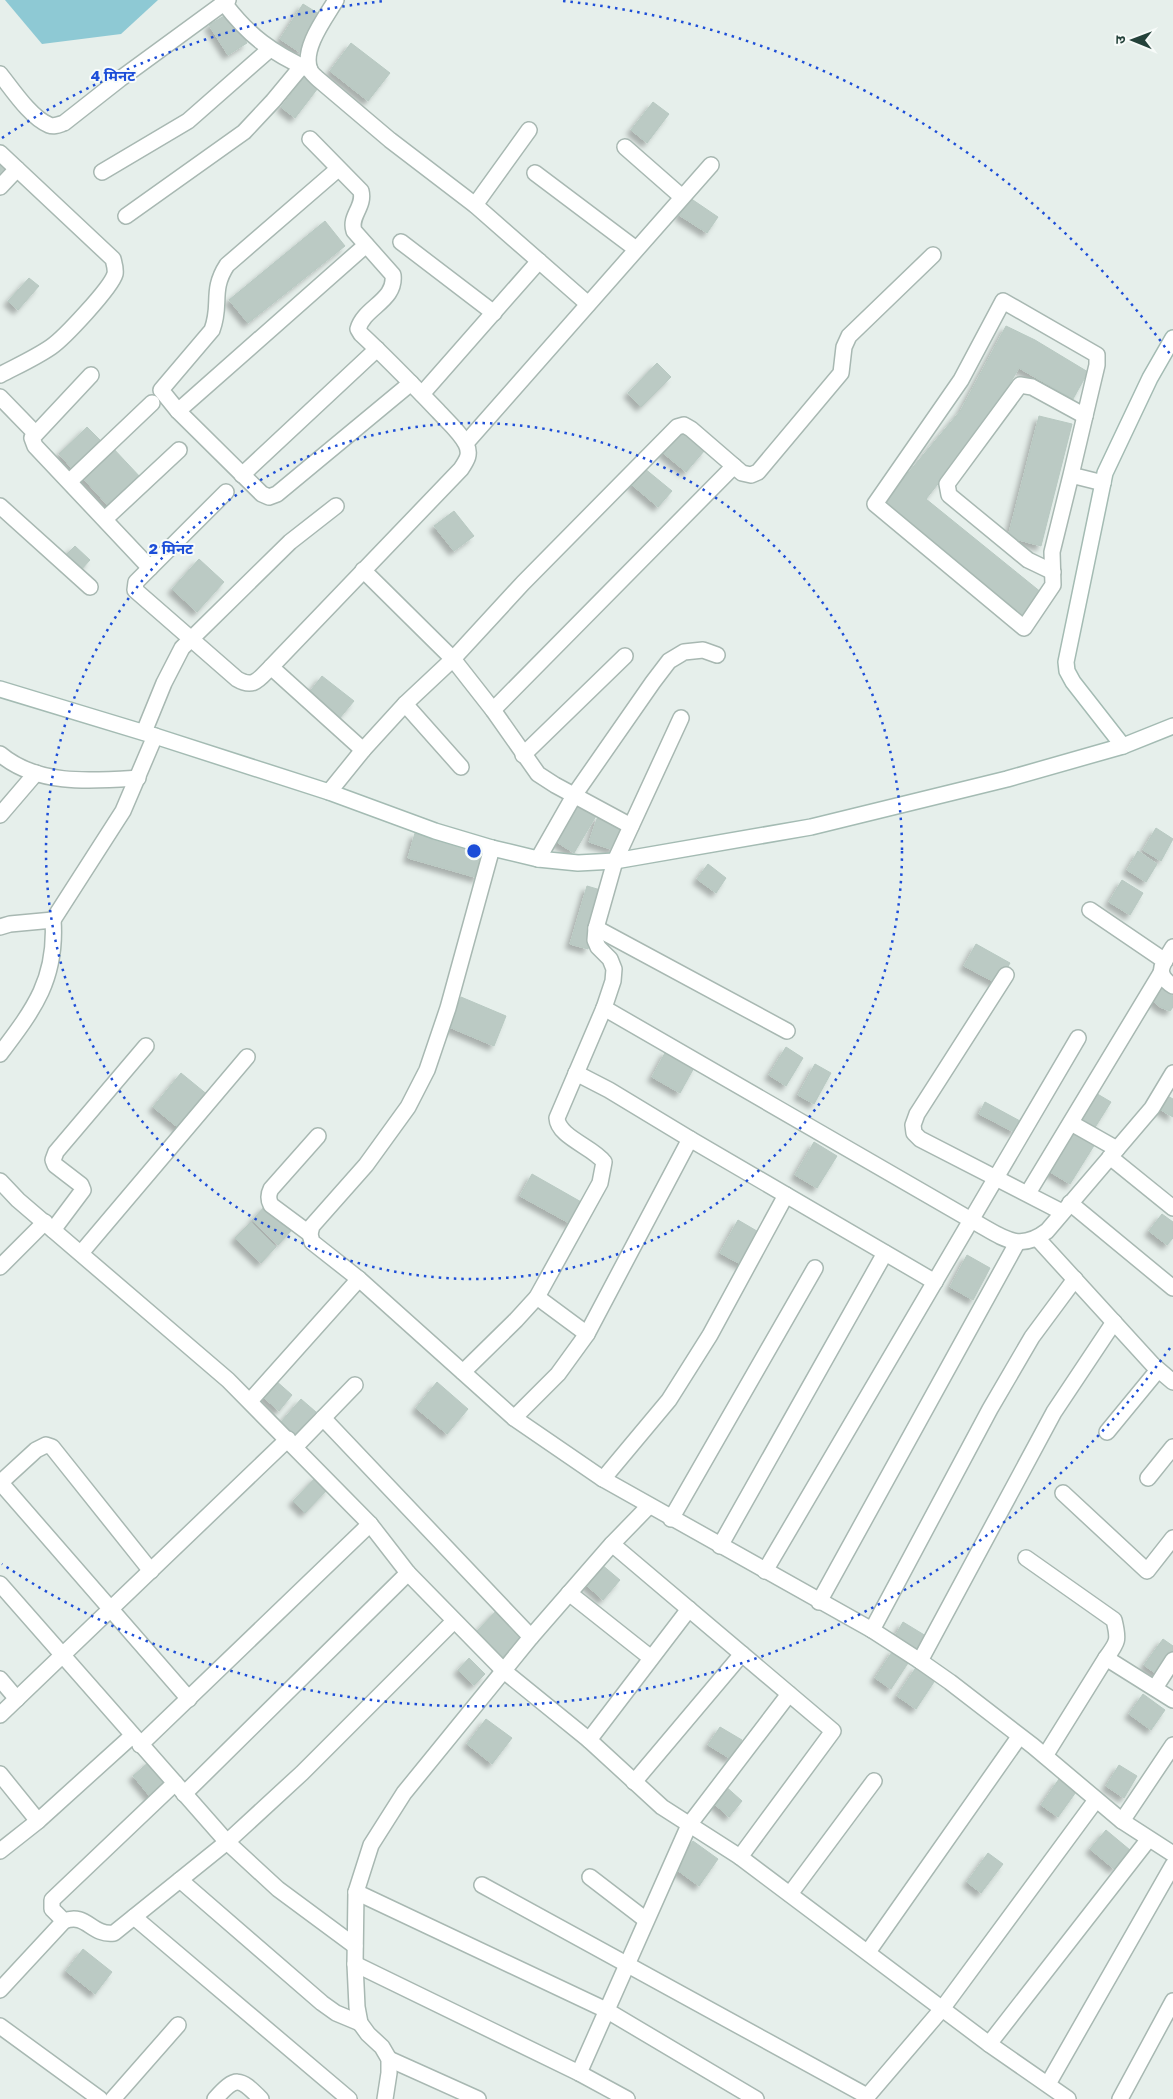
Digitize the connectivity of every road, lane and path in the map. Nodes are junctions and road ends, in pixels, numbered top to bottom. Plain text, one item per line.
1 (336, 0) edge
2 (226, 1) edge
3 (270, 49) junction
4 (306, 68) junction
5 (0, 74) edge
6 (529, 130) dead end
7 (310, 140) dead end
8 (625, 147) dead end
9 (0, 153) edge
10 (711, 164) dead end
11 (17, 169) junction
12 (338, 169) junction
13 (102, 172) dead end
14 (535, 173) dead end
15 (0, 187) edge
16 (682, 197) junction
17 (475, 205) junction
18 (126, 216) dead end
19 (401, 242) dead end
20 (366, 245) junction
21 (636, 249) junction
22 (933, 255) dead end
23 (539, 261) junction
24 (588, 304) junction
25 (494, 313) junction
26 (1173, 338) edge
27 (377, 349) junction
28 (0, 375) edge
29 (91, 375) dead end
30 (411, 383) junction
31 (422, 394) junction
32 (0, 397) edge
33 (152, 403) dead end
34 (178, 411) junction
35 (1085, 416) junction
36 (35, 433) junction
37 (466, 443) junction
38 (179, 450) dead end
39 (734, 466) junction
40 (242, 475) junction
41 (1071, 475) junction
42 (70, 481) junction
43 (1103, 483) junction
44 (226, 492) dead end
45 (0, 506) edge
46 (336, 506) dead end
47 (106, 519) junction
48 (150, 568) junction
49 (363, 570) junction
50 (1053, 572) junction
51 (90, 588) dead end
52 (191, 639) junction
53 (717, 655) dead end
54 (625, 656) dead end
55 (452, 659) junction
56 (271, 667) junction
57 (0, 690) edge
58 (405, 704) junction
59 (492, 710) junction
60 (681, 718) dead end
61 (1173, 726) edge
62 (150, 734) junction
63 (1123, 746) junction
64 (363, 750) junction
65 (0, 754) edge
66 (523, 755) junction
67 (461, 767) dead end
68 (36, 773) junction
69 (138, 778) junction
70 (329, 792) junction
71 (575, 794) junction
72 (0, 815) edge
73 (631, 826) junction
74 (492, 848) junction
75 (538, 859) junction
76 (615, 861) junction
77 (1090, 910) dead end
78 (52, 920) junction
79 (0, 927) edge
80 (596, 928) junction
81 (1173, 948) edge
82 (1163, 967) junction
83 (1006, 974) dead end
84 (1173, 986) edge
85 (604, 1008) junction
86 (787, 1031) dead end
87 (1078, 1038) dead end
88 (146, 1046) dead end
89 (0, 1054) edge
90 (247, 1057) dead end
91 (576, 1073) junction
92 (1173, 1073) edge
93 (1071, 1122) junction
94 (318, 1136) dead end
95 (690, 1139) junction
96 (1113, 1153) junction
97 (996, 1178) junction
98 (0, 1181) edge
99 (1028, 1193) junction
100 (786, 1196) junction
101 (1066, 1208) junction
102 (1173, 1208) edge
103 (971, 1220) junction
104 (49, 1226) junction
105 (310, 1234) junction
106 (1037, 1238) junction
107 (1017, 1243) junction
108 (81, 1253) junction
109 (885, 1253) junction
110 (0, 1267) edge
111 (815, 1268) dead end
112 (1075, 1279) junction
113 (359, 1280) junction
114 (934, 1282) junction
115 (1173, 1288) edge
116 (537, 1297) junction
117 (1114, 1322) junction
118 (587, 1334) junction
119 (1158, 1370) junction
120 (463, 1372) junction
121 (1173, 1382) edge
122 (354, 1386) dead end
123 (250, 1401) junction
124 (323, 1418) junction
125 (514, 1418) junction
126 (1107, 1432) dead end
127 (292, 1443) junction
128 (1173, 1447) edge
129 (1148, 1478) dead end
130 (603, 1479) junction
131 (0, 1482) edge
132 (1063, 1493) dead end
133 (649, 1506) junction
134 (671, 1518) junction
135 (370, 1524) junction
136 (1173, 1538) edge
137 (612, 1544) junction
138 (720, 1546) junction
139 (1026, 1558) dead end
140 (151, 1571) junction
141 (765, 1571) junction
142 (408, 1573) junction
143 (0, 1584) edge
144 (569, 1592) junction
145 (819, 1602) junction
146 (111, 1609) junction
147 (689, 1609) junction
148 (454, 1621) junction
149 (872, 1630) junction
150 (531, 1637) junction
151 (742, 1654) junction
152 (62, 1656) junction
153 (651, 1658) junction
154 (1106, 1658) junction
155 (1173, 1660) edge
156 (920, 1661) junction
157 (504, 1671) junction
158 (0, 1679) edge
159 (1155, 1688) junction
160 (789, 1694) junction
161 (189, 1698) junction
162 (17, 1699) junction
163 (1173, 1700) edge
164 (0, 1715) edge
165 (1019, 1736) junction
166 (589, 1740) junction
167 (136, 1741) junction
168 (1173, 1745) edge
169 (1045, 1756) junction
170 (0, 1774) edge
171 (874, 1781) dead end
172 (634, 1782) junction
173 (179, 1788) junction
174 (1096, 1800) junction
175 (38, 1820) junction
176 (1122, 1821) junction
177 (689, 1825) junction
178 (1148, 1840) junction
179 (227, 1842) junction
180 (0, 1851) edge
181 (1173, 1854) edge
182 (740, 1857) junction
183 (1173, 1866) edge
184 (590, 1877) dead end
185 (180, 1880) junction
186 (482, 1885) dead end
187 (356, 1892) junction
188 (790, 1894) junction
189 (134, 1917) junction
190 (646, 1920) junction
191 (64, 1921) junction
192 (355, 1946) junction
193 (868, 1952) junction
194 (355, 1964) junction
195 (627, 1964) junction
196 (0, 1990) edge
197 (1173, 2001) edge
198 (942, 2009) junction
199 (606, 2010) junction
200 (360, 2023) junction
201 (178, 2025) dead end
202 (0, 2026) edge
203 (989, 2044) junction
204 (389, 2059) junction
205 (579, 2072) junction
206 (1048, 2084) junction
207 (866, 2097) edge
208 (100, 2099) edge
209 (113, 2099) edge
210 (215, 2099) edge
211 (261, 2099) edge
212 (349, 2099) edge
213 (385, 2099) edge
214 (478, 2099) edge
215 (628, 2099) edge
216 (756, 2099) edge
217 (1068, 2099) edge
218 (1120, 2099) edge

1 - 4 street
2 - 3 street
2 - 5 street
3 - 4 street
3 - 13 street
4 - 17 street
4 - 18 street
6 - 17 street
7 - 12 street
8 - 16 street
9 - 11 street
10 - 16 street
11 - 15 street
11 - 28 street
12 - 20 street
12 - 34 street
14 - 21 street
16 - 21 street
17 - 23 street
19 - 25 street
20 - 27 street
20 - 34 street
21 - 24 street
22 - 39 street
23 - 24 street
23 - 25 street
24 - 37 street
25 - 31 street
26 - 43 street
27 - 30 street
27 - 40 street
29 - 36 street
30 - 31 street
30 - 40 street
31 - 37 street
32 - 36 street
33 - 42 street
34 - 40 street
35 - 41 street
35 - 50 street
35 - 50 street
36 - 42 street
37 - 49 street
38 - 47 street
39 - 55 street
39 - 59 street
41 - 43 street
41 - 50 street
42 - 47 street
43 - 63 street
44 - 48 street
45 - 51 street
46 - 52 street
47 - 48 street
48 - 52 street
49 - 55 street
49 - 56 street
52 - 56 street
52 - 62 street
53 - 71 street
54 - 66 street
55 - 58 street
55 - 59 street
56 - 64 street
57 - 62 street
58 - 64 street
58 - 67 street
59 - 66 street
60 - 73 street
61 - 63 street
62 - 69 street
62 - 70 street
63 - 76 street
64 - 70 street
65 - 68 street
66 - 71 street
68 - 69 street
68 - 72 street
69 - 78 street
70 - 74 street
71 - 73 street
71 - 75 street
73 - 76 street
74 - 75 street
74 - 105 street
75 - 76 street
76 - 80 street
77 - 82 street
78 - 79 street
78 - 89 street
80 - 85 street
80 - 86 street
81 - 82 street
82 - 84 street
82 - 93 street
83 - 97 street
85 - 91 street
85 - 103 street
87 - 97 street
88 - 104 street
90 - 108 street
91 - 95 street
91 - 116 street
92 - 96 street
93 - 96 street
93 - 99 street
94 - 105 street
95 - 100 street
95 - 118 street
96 - 101 street
96 - 102 street
97 - 99 street
97 - 103 street
98 - 104 street
99 - 101 street
100 - 109 street
100 - 130 street
101 - 106 street
101 - 115 street
103 - 107 street
103 - 114 street
104 - 108 street
104 - 110 street
105 - 113 street
106 - 107 street
106 - 112 street
107 - 145 street
108 - 123 street
109 - 114 street
109 - 138 street
111 - 134 street
112 - 117 street
112 - 149 street
113 - 120 street
113 - 123 street
114 - 141 street
116 - 118 street
116 - 120 street
117 - 119 street
117 - 156 street
118 - 125 street
119 - 121 street
119 - 126 street
120 - 125 street
122 - 124 street
123 - 127 street
124 - 127 street
124 - 150 street
125 - 130 street
127 - 135 street
127 - 140 street
128 - 129 street
130 - 133 street
131 - 140 street
131 - 146 street
132 - 136 street
133 - 134 street
133 - 137 street
134 - 138 street
135 - 142 street
135 - 161 street
137 - 144 street
137 - 147 street
138 - 141 street
139 - 154 street
140 - 146 street
141 - 145 street
142 - 148 street
142 - 173 street
143 - 152 street
144 - 150 street
144 - 153 street
145 - 149 street
146 - 152 street
146 - 161 street
147 - 151 street
147 - 153 street
148 - 157 street
148 - 179 street
149 - 156 street
150 - 157 street
151 - 160 street
151 - 172 street
152 - 162 street
152 - 167 street
153 - 166 street
154 - 159 street
154 - 169 street
155 - 159 street
156 - 165 street
157 - 166 street
157 - 187 street
158 - 162 street
159 - 163 street
160 - 177 street
160 - 182 street
161 - 167 street
162 - 164 street
165 - 169 street
165 - 193 street
166 - 172 street
167 - 173 street
167 - 175 street
168 - 176 street
169 - 174 street
170 - 175 street
171 - 188 street
172 - 177 street
173 - 179 street
173 - 191 street
174 - 176 street
174 - 198 street
175 - 180 street
176 - 178 street
177 - 182 street
177 - 190 street
178 - 181 street
178 - 203 street
179 - 185 street
179 - 192 street
182 - 188 street
183 - 206 street
184 - 190 street
185 - 189 street
185 - 200 street
186 - 195 street
187 - 192 street
187 - 199 street
188 - 193 street
189 - 191 street
189 - 212 street
190 - 195 street
191 - 196 street
192 - 194 street
193 - 198 street
194 - 200 street
194 - 205 street
195 - 199 street
195 - 207 street
197 - 218 street
198 - 203 street
198 - 207 street
199 - 205 street
199 - 216 street
200 - 204 street
201 - 209 street
202 - 208 street
203 - 206 street
204 - 213 street
204 - 214 street
205 - 215 street
206 - 217 street
210 - 211 street

